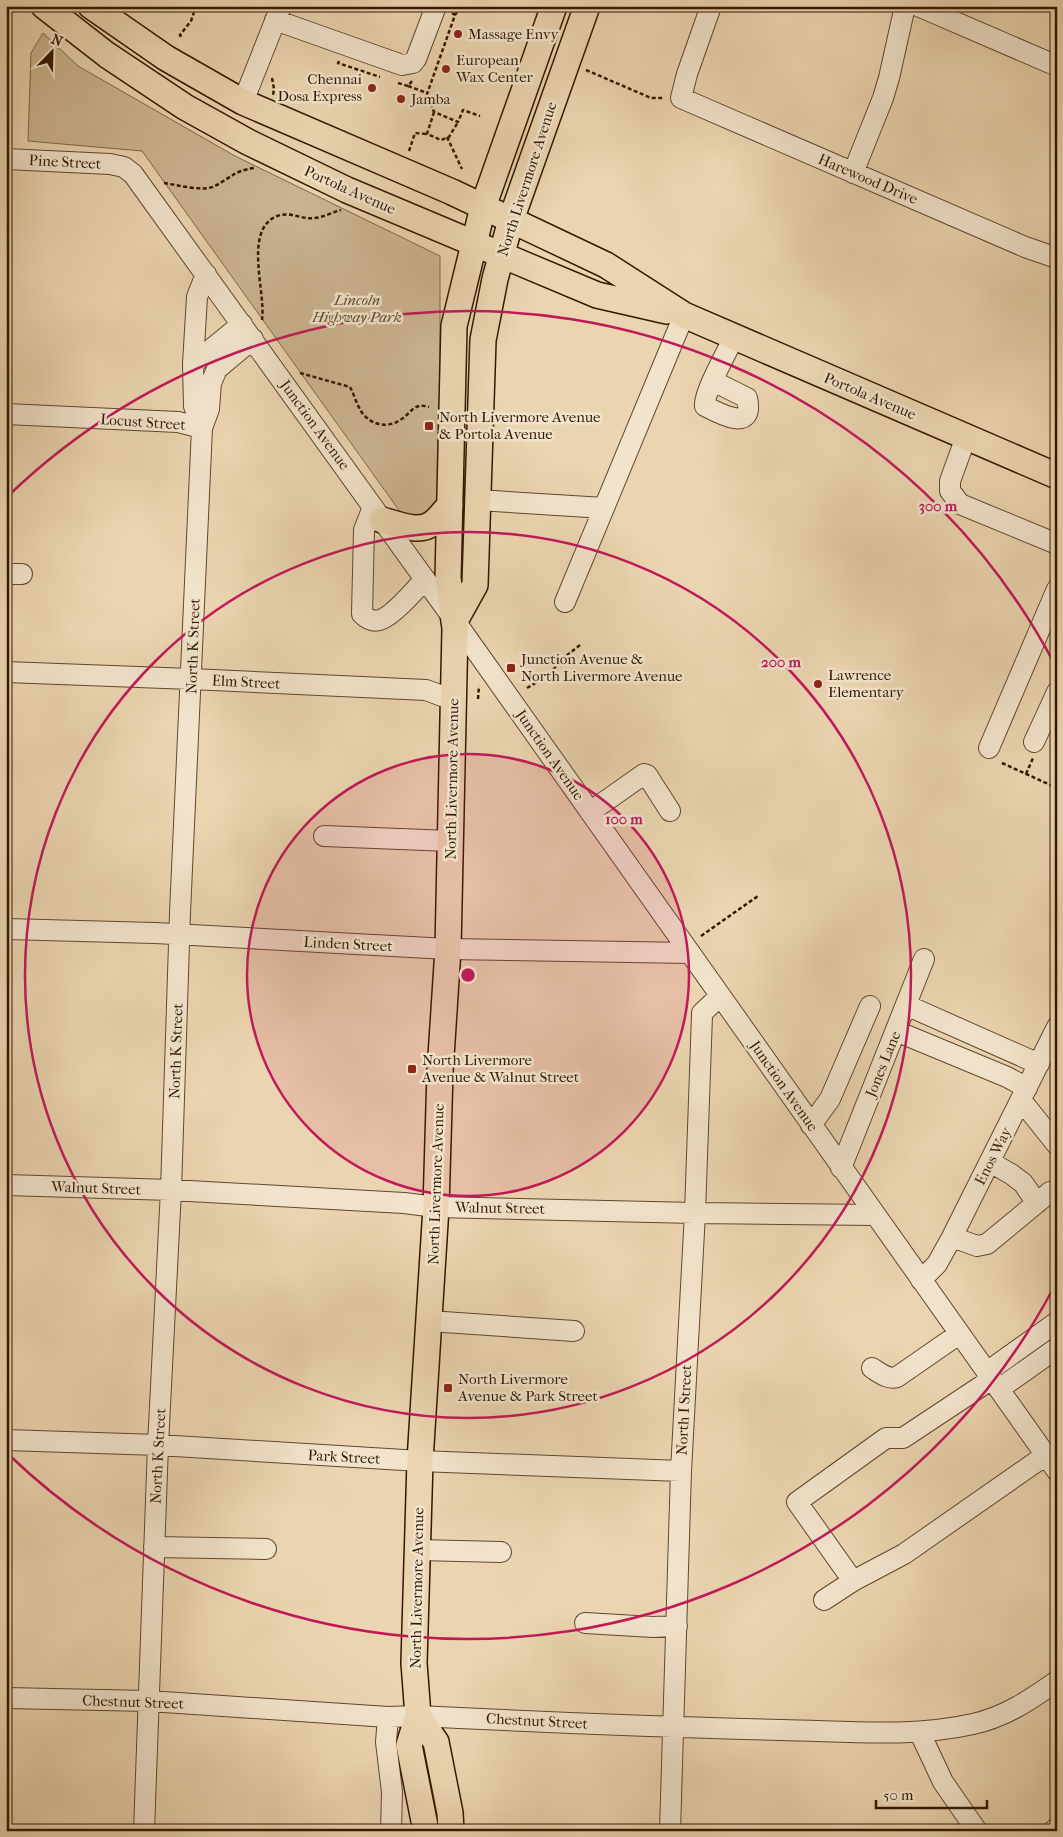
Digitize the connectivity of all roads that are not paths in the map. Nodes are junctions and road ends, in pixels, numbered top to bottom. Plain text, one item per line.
1 (44, 6) edge
2 (92, 6) edge
3 (554, 6) edge
4 (587, 6) edge
5 (711, 6) edge
6 (905, 6) edge
7 (918, 6) edge
8 (441, 9) edge
9 (278, 13) edge
10 (107, 55) junction
11 (1057, 66) edge
12 (243, 102) junction
13 (6, 159) edge
14 (124, 167) joint
15 (853, 173) junction
16 (482, 207) junction
17 (510, 220) junction
18 (474, 242) junction
19 (502, 254) junction
20 (1057, 258) edge
21 (206, 274) junction
22 (684, 315) junction
23 (247, 332) junction
24 (734, 337) junction
25 (193, 364) junction
26 (713, 381) dead end
27 (6, 414) edge
28 (202, 428) junction
29 (966, 437) junction
30 (1056, 474) edge
31 (478, 500) junction
32 (450, 505) junction
33 (604, 508) junction
34 (378, 513) junction
35 (1057, 544) edge
36 (425, 579) junction
37 (1057, 589) edge
38 (565, 602) dead end
39 (456, 621) junction
40 (6, 672) edge
41 (191, 679) junction
42 (1057, 692) edge
43 (453, 700) junction
44 (1034, 742) dead end
45 (995, 755) road end
46 (670, 811) dead end
47 (590, 812) junction
48 (324, 836) dead end
49 (450, 841) junction
50 (6, 929) edge
51 (180, 934) junction
52 (448, 949) junction
53 (690, 953) junction
54 (924, 959) dead end
55 (720, 996) junction
56 (906, 1005) junction
57 (870, 1006) dead end
58 (1057, 1027) edge
59 (896, 1031) junction
60 (1038, 1064) junction
61 (1024, 1094) junction
62 (811, 1125) junction
63 (1057, 1145) edge
64 (990, 1162) junction
65 (842, 1168) junction
66 (6, 1185) edge
67 (171, 1190) junction
68 (1048, 1196) edge
69 (436, 1207) junction
70 (696, 1213) junction
71 (875, 1215) junction
72 (952, 1237) junction
73 (921, 1280) junction
74 (429, 1321) junction
75 (1057, 1322) edge
76 (574, 1331) dead end
77 (959, 1334) junction
78 (1057, 1348) edge
79 (872, 1368) dead end
80 (993, 1380) junction
81 (6, 1440) edge
82 (158, 1445) junction
83 (420, 1461) junction
84 (1052, 1461) edge
85 (681, 1471) junction
86 (154, 1547) junction
87 (266, 1549) dead end
88 (418, 1550) junction
89 (501, 1552) dead end
90 (853, 1581) junction
91 (824, 1600) dead end
92 (585, 1623) dead end
93 (677, 1626) junction
94 (1057, 1681) edge
95 (6, 1698) edge
96 (149, 1701) junction
97 (418, 1716) junction
98 (388, 1717) junction
99 (674, 1727) junction
100 (920, 1733) junction
101 (1057, 1828) edge
102 (144, 1831) edge
103 (391, 1831) edge
104 (426, 1831) edge
105 (451, 1831) edge
106 (670, 1831) edge
107 (977, 1831) edge
108 (1053, 1831) edge

1 - 10 main road, Portola Avenue
2 - 12 main road, Portola Avenue
3 - 16 main road, North Livermore Avenue
4 - 17 main road, North Livermore Avenue
5 - 15 street, Harewood Drive
6 - 15 street
7 - 11 street
8 - 9 street
9 - 12 street
10 - 12 main road
10 - 18 main road, Portola Avenue
12 - 16 main road, Portola Avenue
13 - 14 street, Pine Street
14 - 21 street, Junction Avenue
15 - 20 street, Harewood Drive
16 - 17 main road, Portola Avenue
16 - 18 main road, North Livermore Avenue
17 - 19 main road, North Livermore Avenue
17 - 22 main road, Portola Avenue
18 - 19 main road, Portola Avenue
18 - 32 main road, North Livermore Avenue
19 - 22 main road, Portola Avenue
19 - 31 main road, North Livermore Avenue
21 - 23 street, Junction Avenue
21 - 25 street, North K Street
22 - 24 main road, Portola Avenue
22 - 33 street
23 - 25 street
23 - 28 street, Locust Street
23 - 34 street, Junction Avenue
24 - 26 street
24 - 29 main road, Portola Avenue
25 - 28 street, North K Street
27 - 28 street, Locust Street
28 - 41 street, North K Street
29 - 30 main road, Portola Avenue
29 - 35 street
31 - 33 street
31 - 39 main road, North Livermore Avenue
32 - 34 main road
32 - 39 main road, North Livermore Avenue
33 - 38 street
34 - 36 street, Junction Avenue
34 - 36 street
36 - 39 street, Junction Avenue
37 - 45 street
39 - 43 main road, North Livermore Avenue
39 - 47 street, Junction Avenue
40 - 41 street, Elm Street
41 - 43 street, Elm Street
41 - 51 street, North K Street
42 - 44 street
43 - 49 main road, North Livermore Avenue
46 - 47 street
47 - 53 street, Junction Avenue
48 - 49 street
49 - 52 main road, North Livermore Avenue
50 - 51 street, Linden Street
51 - 52 street, Linden Street
51 - 67 street, North K Street
52 - 53 street, Linden Street
52 - 69 main road, North Livermore Avenue
53 - 55 street, Junction Avenue
54 - 56 street, Jones Lane
55 - 62 street, Junction Avenue
55 - 70 street, North I Street
56 - 59 street, Jones Lane
56 - 60 street
57 - 62 street
58 - 60 street, Enos Way
59 - 61 street
59 - 65 street, Jones Lane
60 - 61 street, Enos Way
61 - 63 street
61 - 64 street, Enos Way
62 - 65 street, Junction Avenue
64 - 68 street
64 - 72 street, Enos Way
65 - 71 street, Junction Avenue
66 - 67 street, Walnut Street
67 - 69 street, Walnut Street
67 - 82 street, North K Street
68 - 72 street
69 - 70 street, Walnut Street
69 - 74 main road, North Livermore Avenue
70 - 71 street, Walnut Street
70 - 85 street, North I Street
71 - 73 street, Junction Avenue
72 - 73 street, Enos Way
73 - 77 street, Junction Avenue
74 - 76 street
74 - 83 main road, North Livermore Avenue
75 - 80 street
77 - 79 street
77 - 80 street, Junction Avenue
78 - 80 street
80 - 84 street, Junction Avenue
80 - 90 street
81 - 82 street, Park Street
82 - 83 street, Park Street
82 - 86 street, North K Street
83 - 85 street, Park Street
83 - 88 main road, North Livermore Avenue
84 - 90 street
85 - 93 street, North I Street
86 - 87 street
86 - 96 street, North K Street
88 - 89 street
88 - 97 main road, North Livermore Avenue
90 - 91 street
92 - 93 street
93 - 99 street, North I Street
94 - 100 street, Chestnut Street
95 - 96 street, Chestnut Street
96 - 98 street, Chestnut Street
96 - 102 street, North K Street
97 - 98 street, Chestnut Street
97 - 99 street, Chestnut Street
97 - 104 main road, North Livermore Avenue
97 - 105 main road
98 - 103 street
99 - 100 street, Chestnut Street
99 - 106 street, North I Street
100 - 107 street
101 - 108 street

